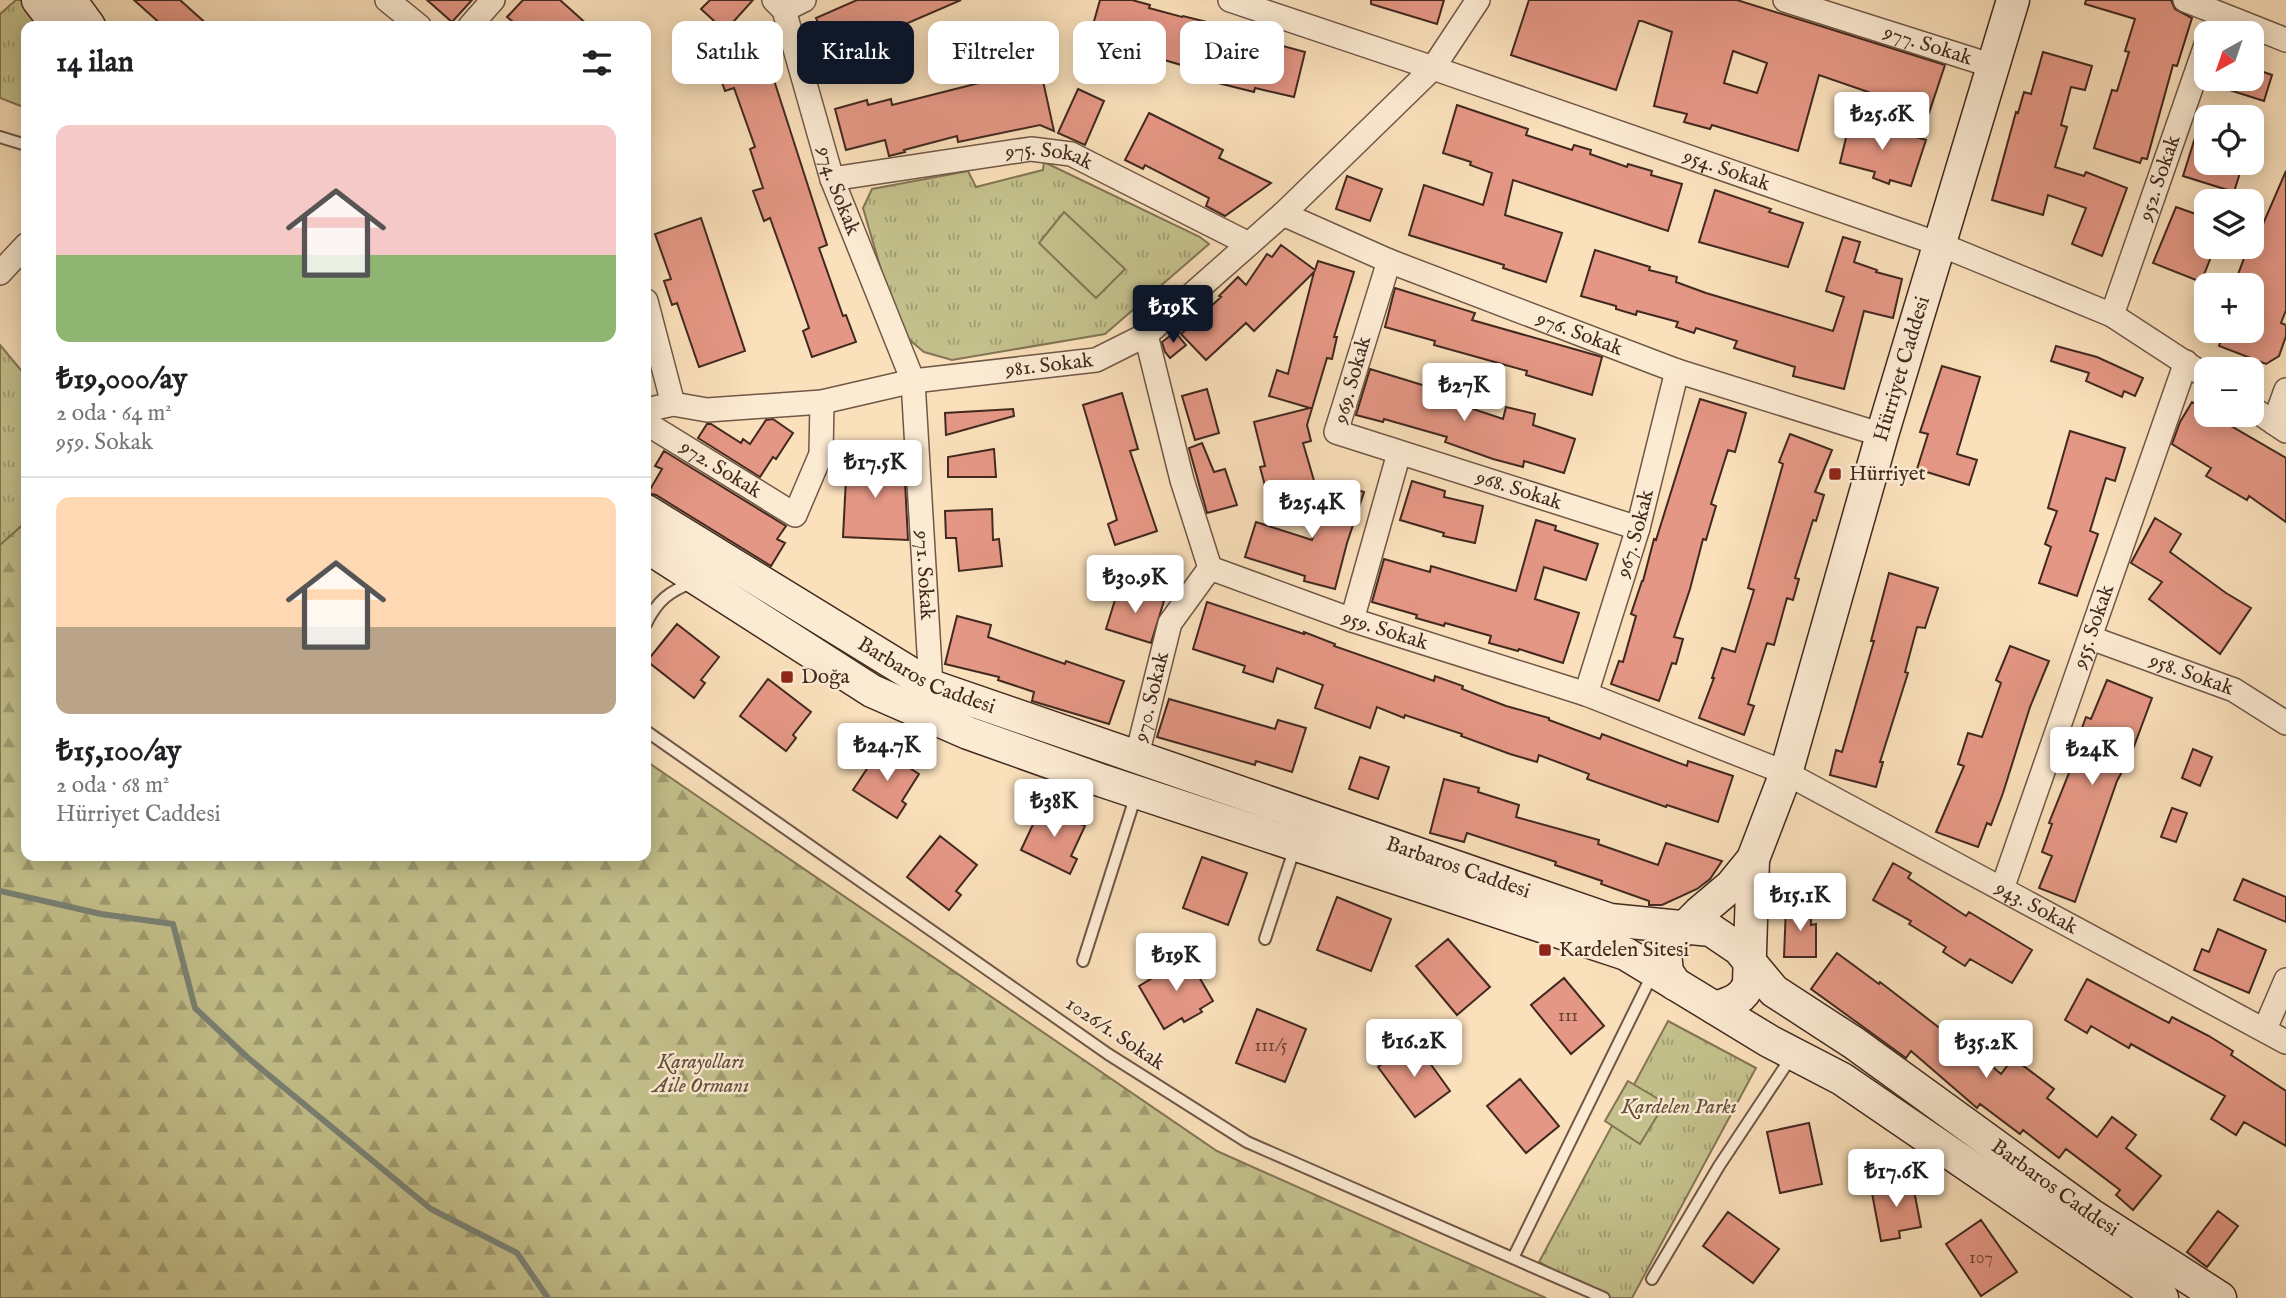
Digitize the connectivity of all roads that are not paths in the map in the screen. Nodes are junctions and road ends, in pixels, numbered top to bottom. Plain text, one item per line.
1 (38, 0) edge
2 (387, 0) edge
3 (493, 0) edge
4 (1478, 0) edge
5 (1785, 0) edge
6 (2014, 0) edge
7 (2185, 0) edge
8 (1239, 1) edge
9 (788, 3) edge
10 (80, 14) edge
11 (2216, 15) edge
12 (413, 21) edge
13 (474, 21) edge
14 (2286, 40) edge
15 (1993, 66) junction
16 (1433, 68) junction
17 (2194, 79) edge
18 (0, 137) edge
19 (21, 143) edge
20 (832, 179) junction
21 (1283, 214) junction
22 (1249, 244) junction
23 (1939, 244) junction
24 (21, 250) edge
25 (1389, 261) junction
26 (0, 273) edge
27 (2112, 315) junction
28 (651, 319) edge
29 (1146, 335) junction
30 (2186, 362) junction
31 (2194, 368) edge
32 (1677, 371) junction
33 (913, 381) junction
34 (2286, 390) edge
35 (822, 402) junction
36 (673, 404) junction
37 (651, 409) edge
38 (2264, 416) edge
39 (651, 426) edge
40 (2280, 427) edge
41 (1882, 435) junction
42 (1399, 453) junction
43 (651, 514) edge
44 (1638, 528) junction
45 (651, 549) edge
46 (1210, 568) junction
47 (697, 581) junction
48 (651, 615) edge
49 (1352, 620) junction
50 (2091, 638) junction
51 (931, 686) junction
52 (1586, 694) junction
53 (2286, 723) edge
54 (651, 734) edge
55 (1137, 755) junction
56 (1786, 773) junction
57 (1137, 793) junction
58 (1296, 845) junction
59 (1753, 859) junction
60 (2002, 889) junction
61 (1686, 927) junction
62 (1265, 939) dead end
63 (1083, 961) dead end
64 (1749, 961) junction
65 (1665, 977) junction
66 (2286, 980) edge
67 (1715, 1008) junction
68 (2265, 1029) junction
69 (2286, 1042) edge
70 (1794, 1054) junction
71 (1513, 1258) junction
72 (1652, 1279) dead end
73 (1604, 1298) edge
74 (2162, 1298) edge
75 (2220, 1298) edge

1 - 10 main road
2 - 12 street
3 - 13 street
4 - 16 street, 981. Sokak
5 - 15 street, 977. Sokak
6 - 15 main road, Hürriyet Caddesi
7 - 11 street
8 - 16 street, 954. Sokak
9 - 20 street, 974. Sokak
11 - 14 street
15 - 23 main road, Hürriyet Caddesi
16 - 21 street, 981. Sokak
16 - 23 street, 954. Sokak
17 - 27 street, 952. Sokak
18 - 19 lane
20 - 22 street, 975. Sokak
20 - 33 street, 974. Sokak
21 - 22 street, 981. Sokak
21 - 25 street, 976. Sokak
22 - 29 street, 981. Sokak
23 - 27 street, 954. Sokak
23 - 41 main road, Hürriyet Caddesi
24 - 26 street
25 - 32 street, 976. Sokak
25 - 42 street, 969. Sokak
27 - 30 street, 954. Sokak
28 - 36 street
29 - 33 street, 981. Sokak
29 - 46 street
30 - 31 street, 954. Sokak
30 - 50 street, 955. Sokak
32 - 41 street, 976. Sokak
32 - 44 street, 967. Sokak
33 - 35 street, 981. Sokak
33 - 51 street, 971. Sokak
34 - 40 street
35 - 36 street, 981. Sokak
35 - 39 street, 972. Sokak
36 - 37 street, 981. Sokak
38 - 40 street
41 - 56 main road, Hürriyet Caddesi
42 - 44 street, 968. Sokak
42 - 49 street
43 - 51 main road, Barbaros Caddesi
44 - 52 street, 967. Sokak
45 - 47 main road, Barbaros Caddesi
46 - 49 street, 959. Sokak
46 - 55 street, 970. Sokak
47 - 48 lane
47 - 57 main road, Barbaros Caddesi
49 - 52 street, 959. Sokak
50 - 53 street, 958. Sokak
50 - 60 street, 955. Sokak
51 - 55 main road, Barbaros Caddesi
52 - 56 street, 959. Sokak
54 - 71 lane, 1026/1. Sokak
55 - 61 main road, Barbaros Caddesi
56 - 59 main road, Hürriyet Caddesi
56 - 60 street, 943. Sokak
57 - 58 main road, Barbaros Caddesi
57 - 63 lane
58 - 62 lane
58 - 65 main road, Barbaros Caddesi
59 - 61 main road, Hürriyet Caddesi
59 - 64 main road, Hürriyet Caddesi
60 - 68 street, 943. Sokak
61 - 64 main road, Barbaros Caddesi
61 - 65 main road, Hürriyet Caddesi
64 - 67 main road, Hürriyet Caddesi
64 - 75 main road, Barbaros Caddesi
65 - 67 main road, Barbaros Caddesi
65 - 71 lane
66 - 68 street
67 - 70 main road, Barbaros Caddesi
68 - 69 street, 943. Sokak
70 - 72 lane
70 - 74 main road, Barbaros Caddesi
71 - 73 lane, 1026/1. Sokak

